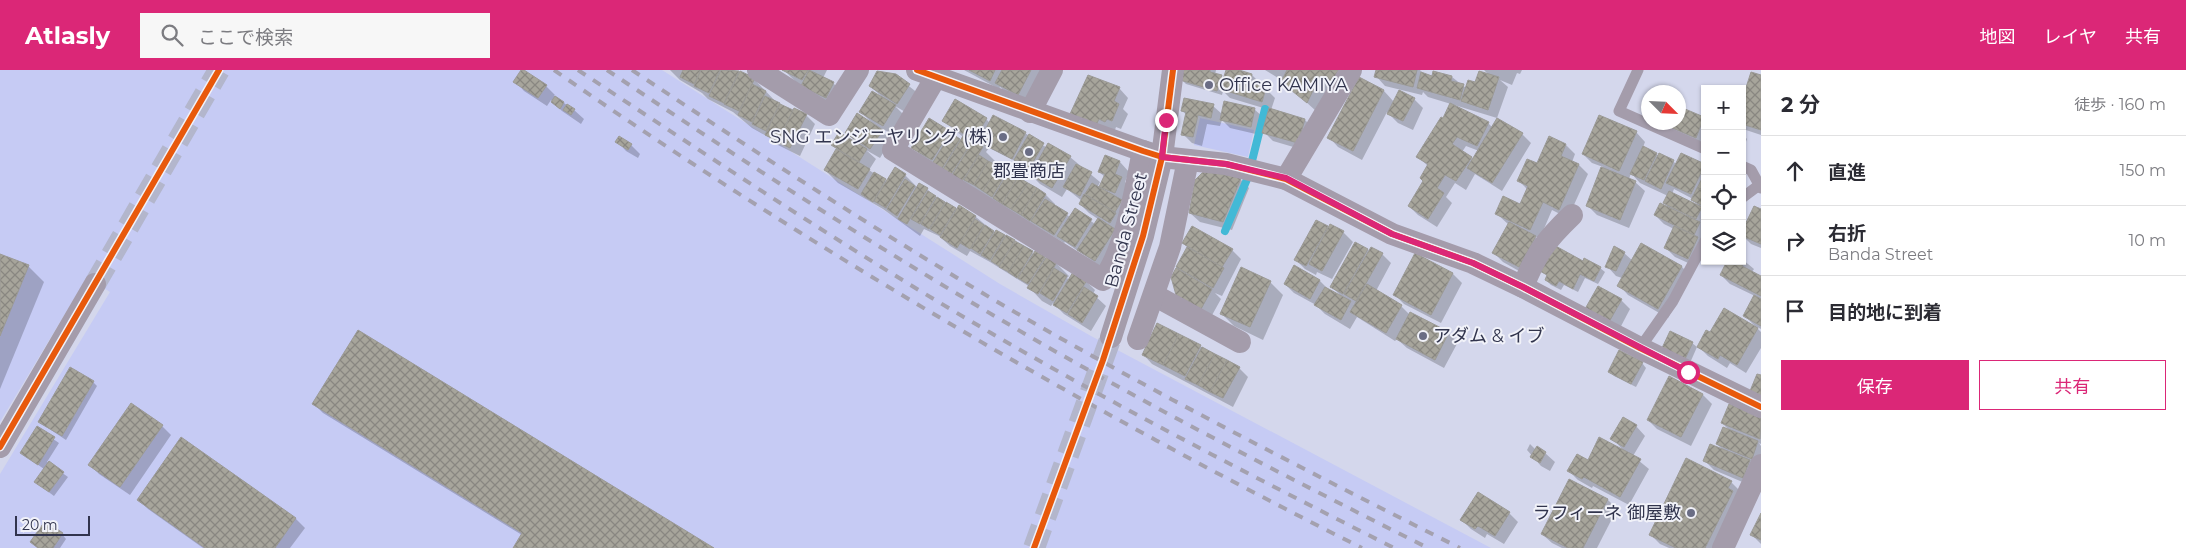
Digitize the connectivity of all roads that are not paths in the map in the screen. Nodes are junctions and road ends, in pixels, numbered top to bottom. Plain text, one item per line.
1 (760, 70) edge
2 (858, 70) edge
3 (1052, 70) edge
4 (1173, 70) edge
5 (1351, 70) edge
6 (1638, 70) edge
7 (926, 74) edge
8 (1030, 112) junction
9 (1701, 148) edge
10 (1152, 154) junction
11 (1188, 160) junction
12 (1746, 168) edge
13 (1286, 178) junction
14 (1760, 187) edge
15 (1746, 196) edge
16 (1572, 215) dead end
17 (1701, 248) edge
18 (95, 284) tunnel mouth
19 (1523, 287) junction
20 (1154, 295) junction
21 (1111, 337) tunnel mouth
22 (1138, 339) dead end
23 (1240, 342) dead end
24 (1640, 348) junction
25 (1761, 407) edge
26 (0, 447) edge
27 (1761, 465) edge
28 (1722, 548) edge

1 - 2 street
3 - 8 street
4 - 10 street, Banda Street
5 - 13 street
6 - 9 lane
7 - 8 street
7 - 10 street
8 - 10 street
10 - 11 street
10 - 21 street, Banda Street
11 - 13 street
11 - 20 street
12 - 14 lane
13 - 19 street
14 - 15 lane
16 - 19 street
17 - 24 lane
18 - 26 street
19 - 24 street
20 - 22 street
20 - 23 street
24 - 25 street
27 - 28 street

